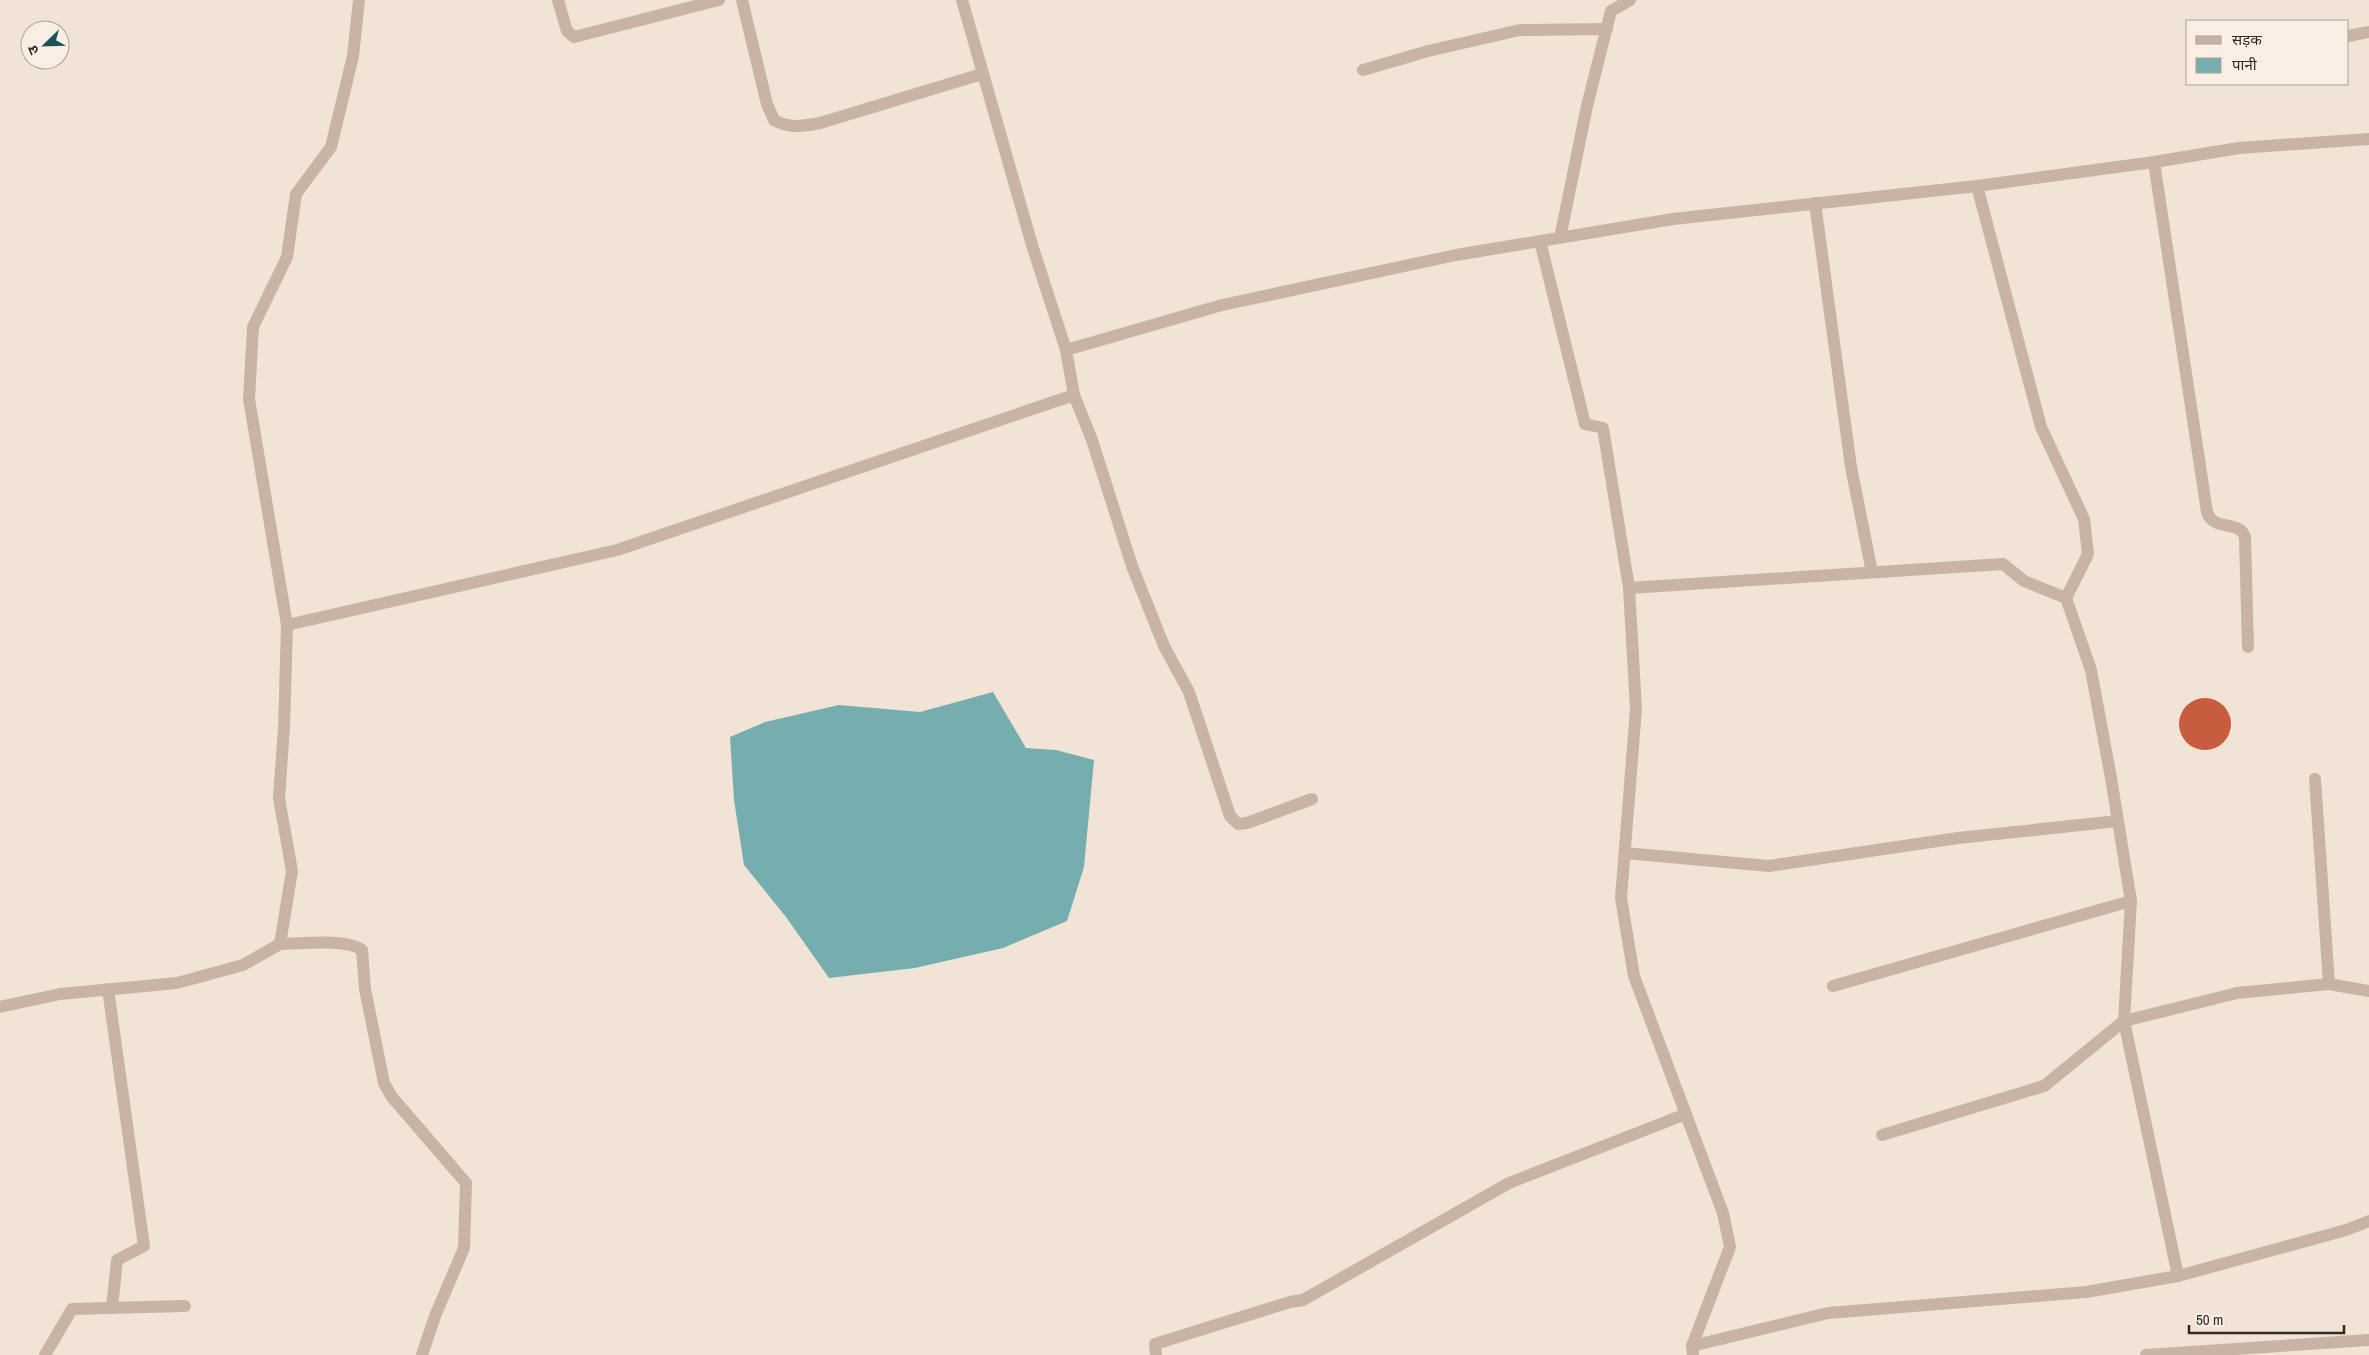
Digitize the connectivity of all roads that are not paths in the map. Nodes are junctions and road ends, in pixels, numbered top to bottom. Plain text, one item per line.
1 (359, 0) edge
2 (558, 0) edge
3 (719, 0) edge
4 (742, 0) edge
5 (962, 0) edge
6 (1630, 0) edge
7 (1607, 29) junction
8 (2369, 32) edge
9 (2349, 36) edge
10 (1363, 70) dead end
11 (982, 74) junction
12 (2369, 139) edge
13 (2154, 162) junction
14 (1977, 186) junction
15 (1815, 203) junction
16 (1560, 238) junction
17 (1540, 241) junction
18 (1066, 350) junction
19 (1074, 394) junction
20 (1872, 572) junction
21 (1629, 588) junction
22 (2066, 598) junction
23 (287, 625) junction
24 (2248, 647) dead end
25 (2315, 779) dead end
26 (1312, 799) dead end
27 (2118, 821) junction
28 (1625, 853) junction
29 (2131, 901) junction
30 (280, 944) junction
31 (2329, 984) junction
32 (1833, 986) dead end
33 (108, 989) junction
34 (2369, 991) edge
35 (0, 1007) edge
36 (2124, 1021) junction
37 (1686, 1114) junction
38 (1882, 1135) dead end
39 (2369, 1221) edge
40 (2178, 1276) junction
41 (185, 1306) dead end
42 (112, 1308) junction
43 (2369, 1340) edge
44 (1693, 1351) edge
45 (45, 1355) edge
46 (422, 1355) edge
47 (1156, 1355) edge
48 (2146, 1355) edge

1 - 23 street
2 - 3 street
4 - 11 street
5 - 11 street
6 - 7 street
7 - 10 street
7 - 16 street
8 - 9 street
11 - 18 street
12 - 13 street
13 - 14 street
13 - 24 street
14 - 15 street
14 - 22 street
15 - 16 street
15 - 20 street
16 - 17 street
17 - 18 street
17 - 21 street
18 - 19 street
19 - 23 street
19 - 26 street
20 - 21 street
20 - 22 street
21 - 28 street
22 - 27 street
23 - 30 street
25 - 31 street
27 - 28 street
27 - 29 street
28 - 37 street
29 - 32 street
29 - 36 street
30 - 33 street
30 - 46 street
31 - 34 street
31 - 36 street
33 - 35 street
33 - 42 street
36 - 38 street
36 - 40 street
37 - 44 street
37 - 47 street
39 - 40 street
40 - 44 street
41 - 42 street
42 - 45 street
43 - 48 street

